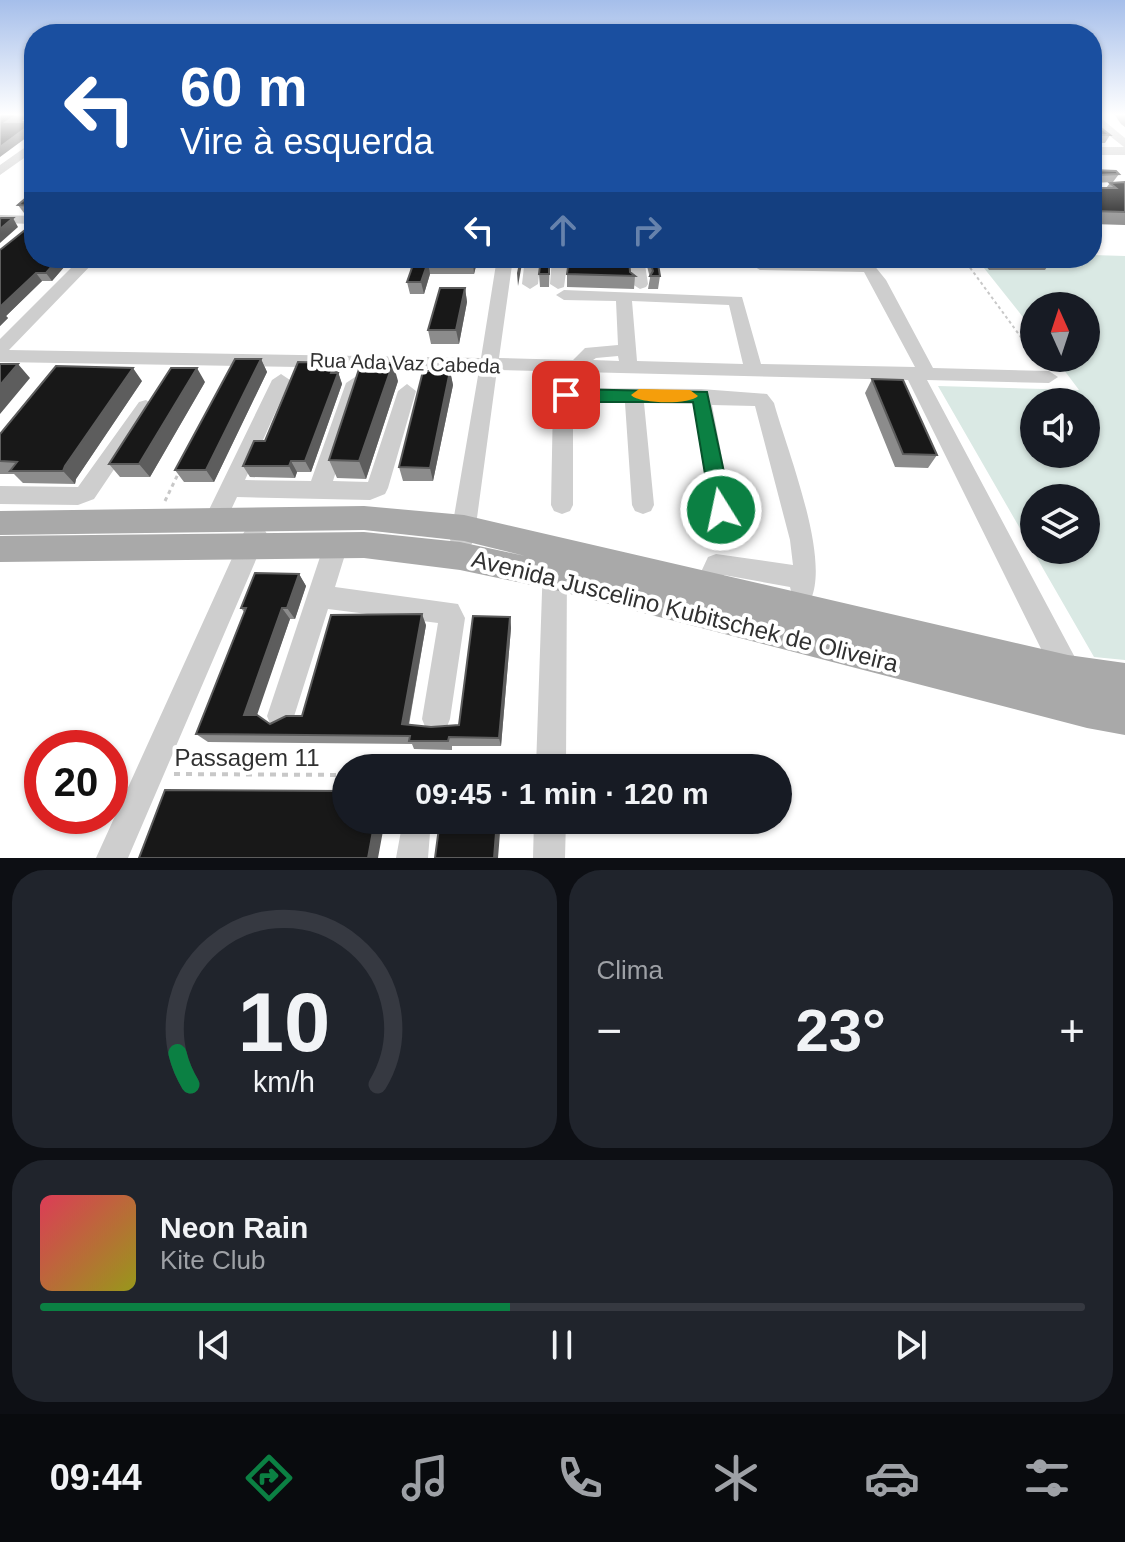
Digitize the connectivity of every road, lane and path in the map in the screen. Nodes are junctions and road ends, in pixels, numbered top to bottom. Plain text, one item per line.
1 (22, 154) edge
2 (0, 171) edge
3 (0, 219) edge
4 (24, 225) edge
5 (80, 268) edge
6 (503, 268) edge
7 (532, 268) edge
8 (560, 268) edge
9 (638, 268) edge
10 (869, 268) edge
11 (970, 268) edge
12 (530, 284) dead end
13 (640, 284) dead end
14 (624, 296) junction
15 (1020, 336) edge
16 (0, 349) edge
17 (0, 356) edge
18 (628, 359) junction
19 (487, 365) junction
20 (753, 369) junction
21 (921, 373) junction
22 (1049, 377) dead end
23 (281, 380) dead end
24 (355, 383) edge
25 (407, 391) dead end
26 (154, 395) edge
27 (634, 395) junction
28 (701, 396) junction
29 (182, 466) edge
30 (230, 488) junction
31 (319, 490) junction
32 (0, 495) edge
33 (562, 505) dead end
34 (643, 505) dead end
35 (721, 510) dead end
36 (215, 520) junction
37 (155, 521) junction
38 (0, 523) edge
39 (256, 533) junction
40 (462, 542) junction
41 (336, 545) junction
42 (0, 549) edge
43 (555, 561) junction
44 (802, 593) junction
45 (320, 597) junction
46 (1068, 673) junction
47 (1125, 681) edge
48 (1087, 710) junction
49 (281, 716) edge
50 (1125, 717) edge
51 (436, 719) dead end
52 (551, 754) edge
53 (149, 774) junction
54 (332, 775) edge
55 (415, 834) edge
56 (550, 834) edge
57 (112, 858) edge
58 (412, 858) edge
59 (549, 858) edge

1 - 2 street
3 - 4 street
5 - 16 street
6 - 19 street
7 - 12 street
8 - 14 street
9 - 13 street
10 - 21 street
11 - 15 path
14 - 18 street
14 - 20 street
17 - 19 street, Rua Ada Vaz Cabeda
18 - 19 street, Rua Ada Vaz Cabeda
18 - 20 street, Rua Ada Vaz Cabeda
19 - 40 street
20 - 21 street, Rua Ada Vaz Cabeda
21 - 22 street, Rua Ada Vaz Cabeda
21 - 46 street
23 - 30 street
24 - 31 street
25 - 31 street
26 - 32 street
27 - 28 street
27 - 33 street
27 - 34 street
28 - 35 street
28 - 44 street
29 - 37 path
30 - 31 street
30 - 36 street
36 - 37 main road, Avenida Juscelino Kubitschek de Oliveira
36 - 39 main road, Avenida Juscelino Kubitschek de Oliveira
37 - 38 main road, Avenida Juscelino Kubitschek de Oliveira
39 - 40 main road, Avenida Juscelino Kubitschek de Oliveira
39 - 41 main road, Avenida Juscelino Kubitschek de Oliveira
39 - 42 main road, Avenida Juscelino Kubitschek de Oliveira
39 - 53 street
40 - 41 main road, Avenida Juscelino Kubitschek de Oliveira
40 - 43 main road, Avenida Juscelino Kubitschek de Oliveira
41 - 45 street
43 - 44 main road, Avenida Juscelino Kubitschek de Oliveira
43 - 48 main road, Avenida Juscelino Kubitschek de Oliveira
43 - 52 street
44 - 46 main road, Avenida Juscelino Kubitschek de Oliveira
45 - 49 street
45 - 51 street
46 - 47 main road, Avenida Juscelino Kubitschek de Oliveira
46 - 48 street
48 - 50 main road, Avenida Juscelino Kubitschek de Oliveira
53 - 54 path, Passagem 11
53 - 57 street
55 - 58 street
56 - 59 street

